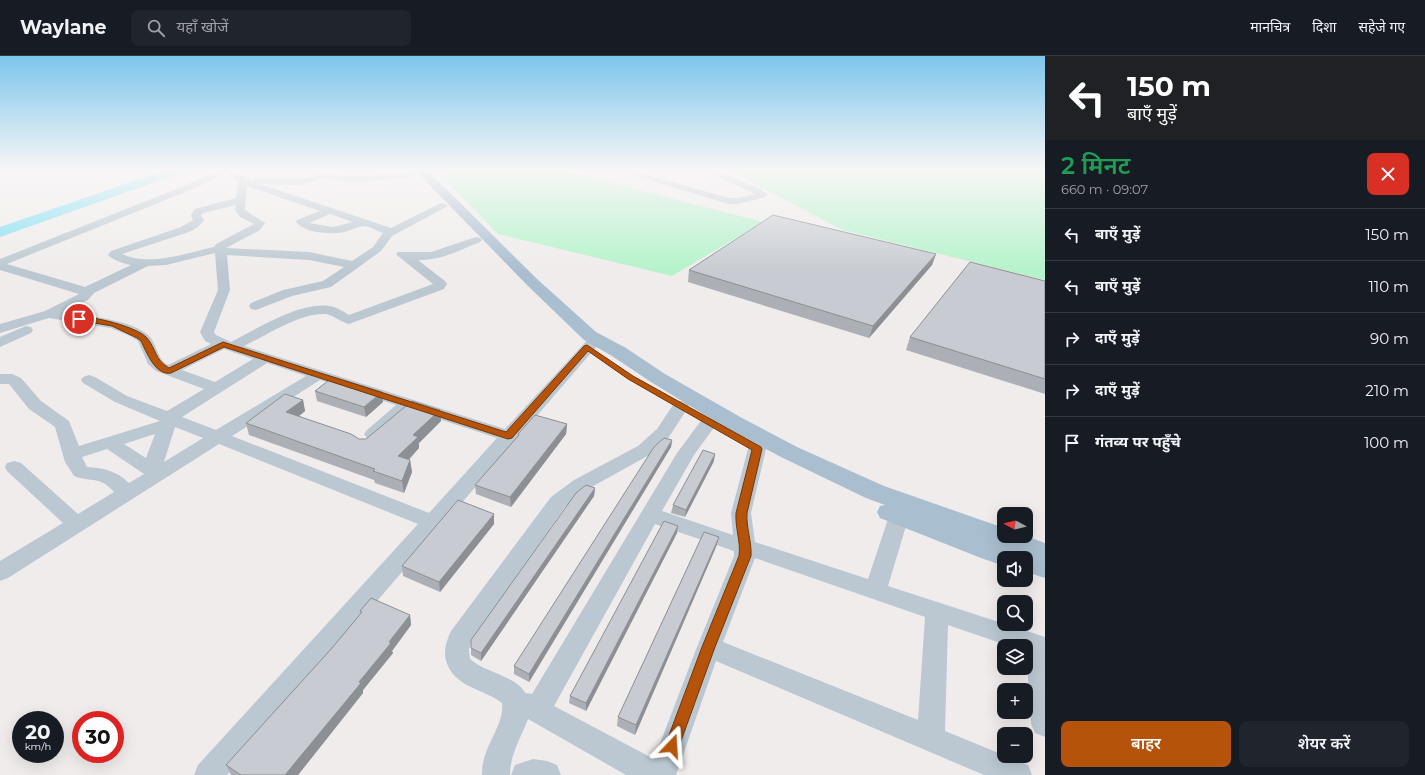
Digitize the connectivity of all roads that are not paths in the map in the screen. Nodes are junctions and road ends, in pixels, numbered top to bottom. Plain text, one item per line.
1 (149, 204) edge
2 (228, 204) edge
3 (242, 204) edge
4 (311, 204) edge
5 (441, 204) edge
6 (449, 204) edge
7 (443, 206) junction
8 (330, 210) junction
9 (363, 222) junction
10 (391, 232) junction
11 (476, 240) junction
12 (379, 247) junction
13 (219, 250) junction
14 (403, 254) junction
15 (147, 262) junction
16 (0, 265) edge
17 (354, 265) junction
18 (87, 292) junction
19 (256, 306) dead end
20 (49, 314) junction
21 (64, 316) junction
22 (0, 329) edge
23 (591, 343) junction
24 (0, 344) edge
25 (227, 346) junction
26 (265, 358) junction
27 (168, 371) junction
28 (318, 375) junction
29 (0, 378) edge
30 (89, 380) dead end
31 (216, 388) junction
32 (408, 404) junction
33 (681, 406) junction
34 (171, 421) junction
35 (709, 422) junction
36 (508, 436) junction
37 (218, 437) junction
38 (110, 443) junction
39 (362, 443) edge
40 (757, 449) junction
41 (72, 453) junction
42 (14, 467) dead end
43 (155, 472) junction
44 (127, 493) junction
45 (651, 515) junction
46 (899, 516) junction
47 (432, 522) junction
48 (77, 524) junction
49 (746, 548) junction
50 (997, 552) edge
51 (1045, 553) edge
52 (1033, 564) edge
53 (1045, 568) edge
54 (0, 572) edge
55 (875, 591) junction
56 (937, 612) junction
57 (709, 647) junction
58 (1042, 647) edge
59 (526, 704) junction
60 (1045, 724) edge
61 (931, 738) junction
62 (208, 775) edge
63 (496, 775) edge
64 (525, 775) edge
65 (547, 775) edge
66 (654, 775) edge
67 (662, 775) edge
68 (1018, 775) edge

1 - 16 street
2 - 15 street
3 - 13 street
4 - 8 street
5 - 7 main road
6 - 23 main road
7 - 10 street
7 - 11 main road
8 - 9 street
8 - 9 street
9 - 10 street
10 - 12 street
11 - 14 street
11 - 23 main road
12 - 14 street
12 - 17 street
13 - 15 street
13 - 17 street
13 - 25 street
14 - 25 street
15 - 18 street
16 - 18 street
17 - 19 street
18 - 20 street
20 - 21 street
20 - 22 street
21 - 24 street
21 - 27 street
23 - 33 main road
23 - 36 street
23 - 51 main road
25 - 26 street
25 - 27 street
26 - 28 street
26 - 31 street
27 - 31 street
28 - 32 street
28 - 37 street
29 - 41 street
30 - 34 street
31 - 34 street
32 - 36 street
32 - 39 street
33 - 35 main road
33 - 59 street
34 - 37 street
34 - 38 street
34 - 43 street
35 - 40 main road
35 - 45 street
36 - 47 street
37 - 43 street
37 - 47 street
38 - 41 street
38 - 43 street
40 - 46 main road
40 - 49 street
41 - 44 street
42 - 48 street
43 - 44 street
44 - 48 street
45 - 49 street
45 - 59 street
46 - 50 main road
46 - 55 street
47 - 62 street
48 - 54 street
49 - 55 street
49 - 57 street
52 - 53 main road
55 - 56 street
56 - 58 street
56 - 61 street
57 - 61 street
57 - 67 street
58 - 60 street
59 - 63 street
59 - 66 street
61 - 68 street
64 - 65 street

